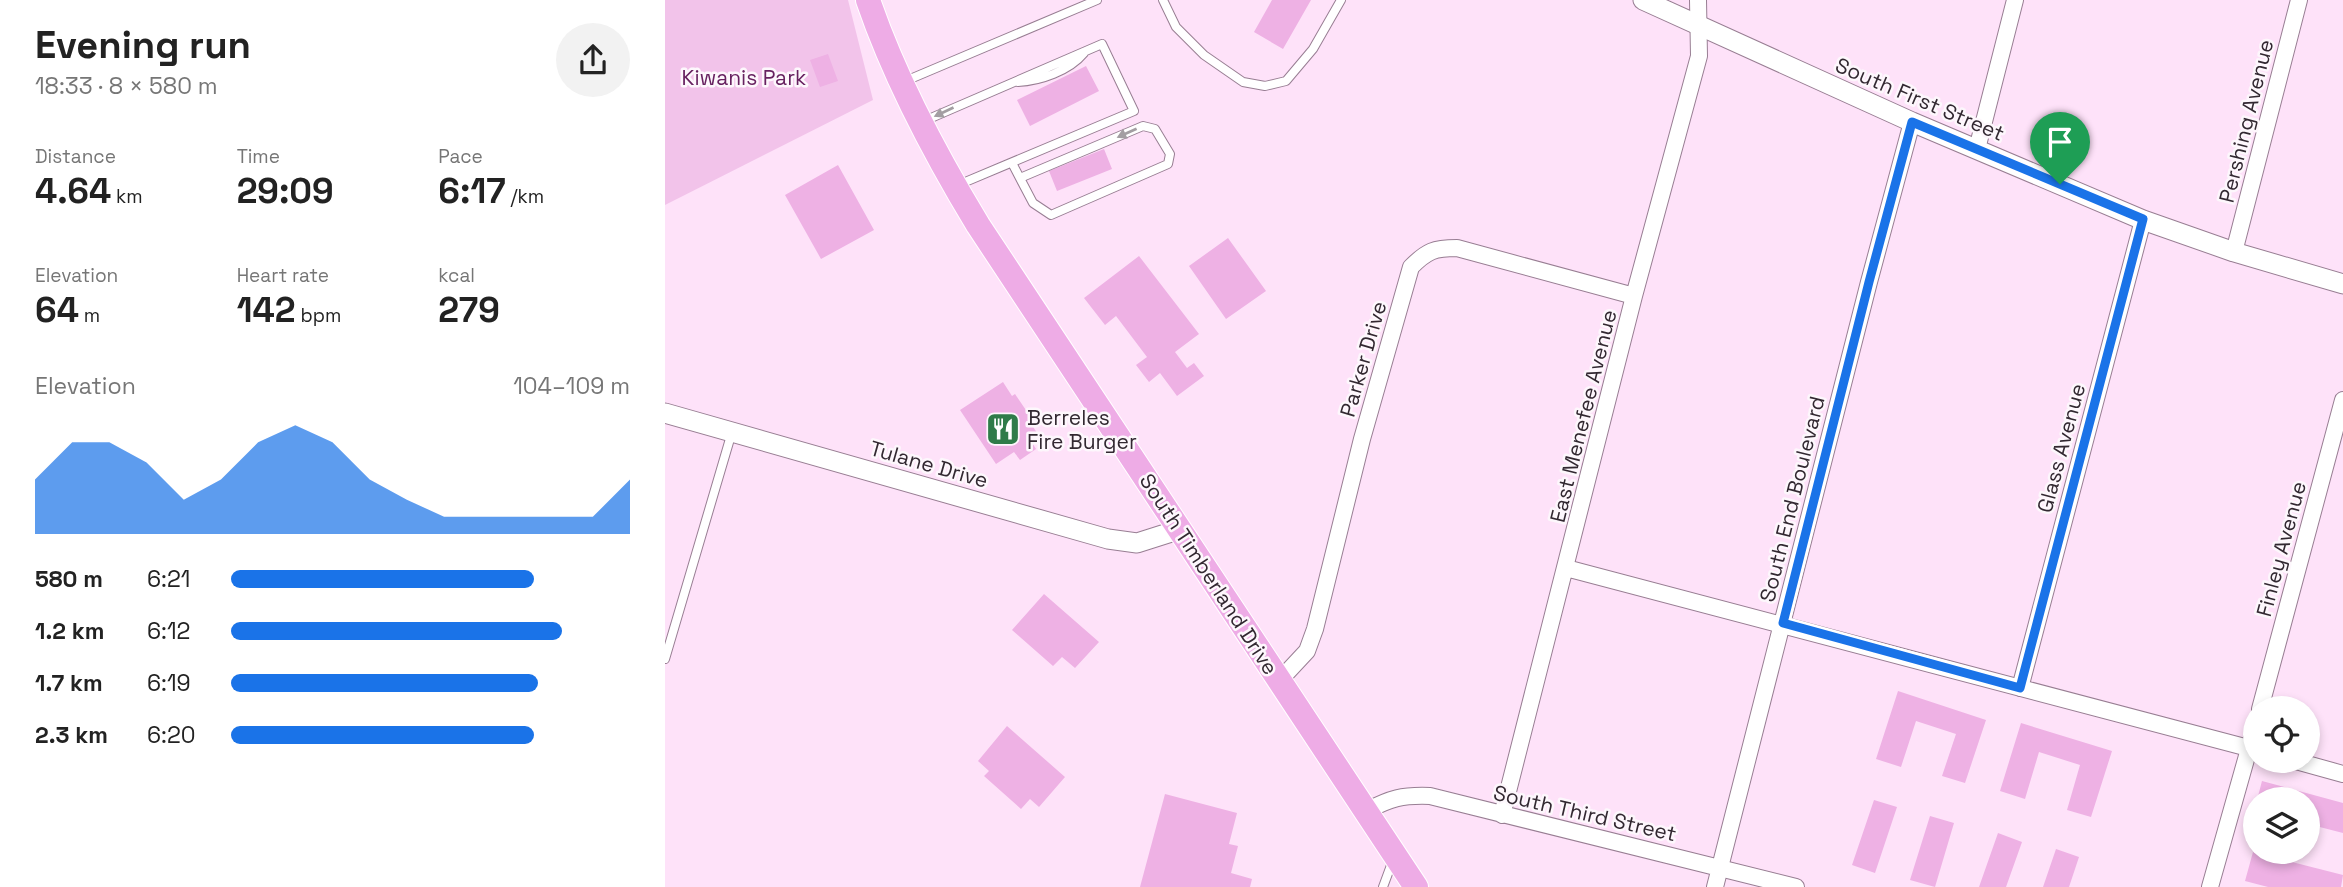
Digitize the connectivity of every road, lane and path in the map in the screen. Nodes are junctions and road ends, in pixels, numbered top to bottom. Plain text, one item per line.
1 (868, 0) edge
2 (1097, 0) edge
3 (1163, 0) edge
4 (1341, 0) edge
5 (1643, 0) edge
6 (1698, 0) edge
7 (2015, 0) edge
8 (2298, 0) edge
9 (1698, 26) junction
10 (902, 83) junction
11 (921, 122) junction
12 (1912, 122) junction
13 (1977, 149) junction
14 (1012, 163) junction
15 (1020, 178) junction
16 (954, 187) junction
17 (2143, 219) junction
18 (2234, 252) junction
19 (2343, 284) edge
20 (1634, 296) junction
21 (2343, 400) edge
22 (665, 413) edge
23 (732, 432) junction
24 (1181, 529) junction
25 (1566, 568) junction
26 (1783, 623) junction
27 (665, 659) edge
28 (1279, 681) junction
29 (2020, 688) junction
30 (2263, 696) edge
31 (2243, 746) edge
32 (2320, 768) edge
33 (2246, 773) edge
34 (2343, 774) edge
35 (1366, 811) junction
36 (1502, 815) junction
37 (1395, 855) junction
38 (1721, 867) junction
39 (1383, 887) edge
40 (1416, 887) edge
41 (1715, 887) edge
42 (1796, 887) edge
43 (2210, 887) edge

1 - 10 main road, South Timberland Drive
2 - 10 lane
3 - 4 lane
5 - 9 street, South First Street
6 - 9 street, East Menefee Avenue
7 - 13 street
8 - 18 street, Pershing Avenue
9 - 12 street, South First Street
9 - 20 street, East Menefee Avenue
10 - 11 main road, South Timberland Drive
14 -> 11 lane
11 - 16 main road, South Timberland Drive
12 - 13 street, South First Street
12 - 26 street, South End Boulevard
13 - 17 street, South First Street
14 - 15 lane
14 - 16 lane
15 -> 15 lane
16 - 24 main road, South Timberland Drive
17 - 18 street, South First Street
17 - 29 street, Glass Avenue
18 - 19 street, South First Street
20 - 25 street, East Menefee Avenue
20 - 28 street, Parker Drive
21 - 30 street, Finley Avenue
22 - 23 street, Tulane Drive
23 - 24 street, Tulane Drive
23 - 27 lane
24 - 28 main road, South Timberland Drive
25 - 26 street
25 - 36 street, East Menefee Avenue
26 - 29 street
26 - 38 street, South End Boulevard
28 - 35 main road, South Timberland Drive
29 - 31 street
32 - 34 street
33 - 43 street
35 - 36 street, South Third Street
35 - 37 main road, South Timberland Drive
36 - 38 street, South Third Street
37 - 39 lane
37 - 40 main road, South Timberland Drive
38 - 41 street, South End Boulevard
38 - 42 street, South Third Street

